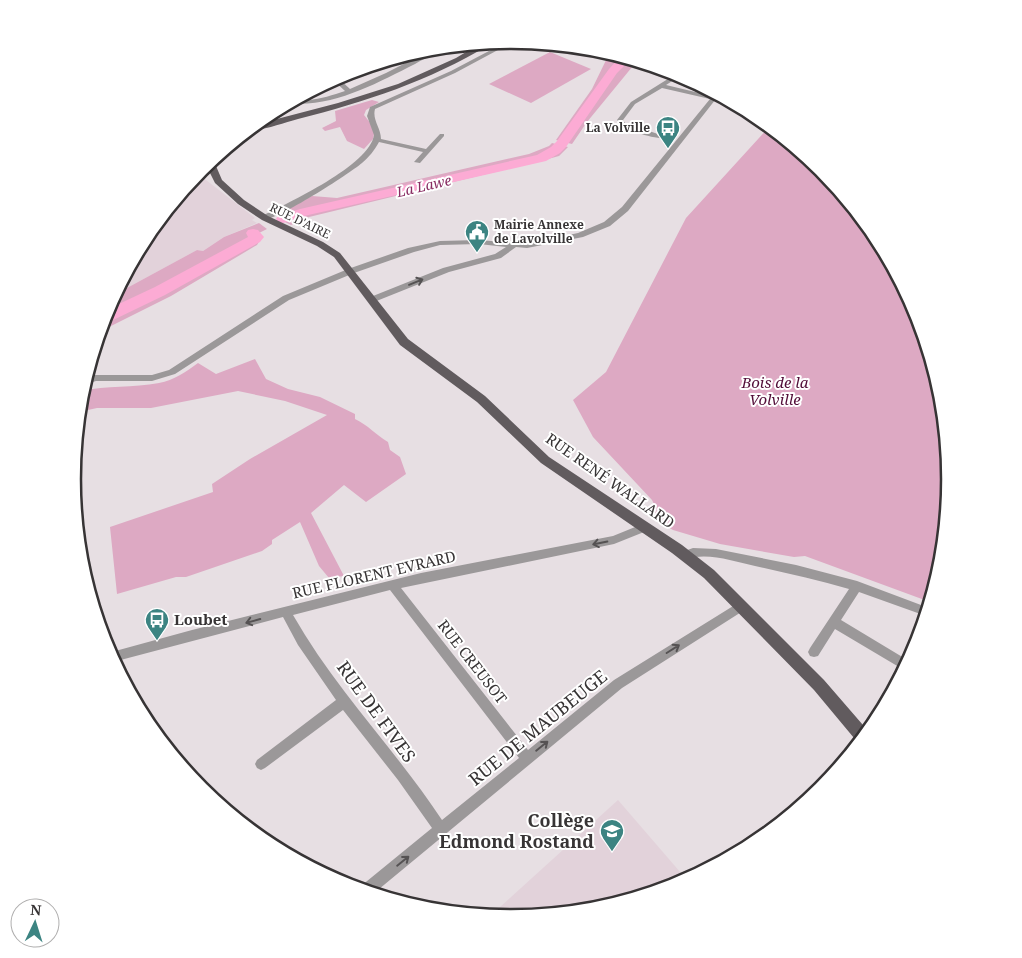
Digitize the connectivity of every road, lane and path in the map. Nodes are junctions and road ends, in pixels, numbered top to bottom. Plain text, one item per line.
1 (493, 50) edge
2 (471, 51) edge
3 (415, 60) edge
4 (670, 80) edge
5 (341, 84) edge
6 (661, 86) junction
7 (349, 91) junction
8 (702, 94) edge
9 (713, 99) edge
10 (305, 102) edge
11 (300, 116) junction
12 (275, 119) edge
13 (268, 124) edge
14 (442, 135) dead end
15 (665, 137) dead end
16 (377, 140) junction
17 (428, 151) junction
18 (418, 162) dead end
19 (214, 168) edge
20 (264, 218) junction
21 (514, 245) junction
22 (337, 255) joint
23 (351, 271) junction
24 (371, 300) junction
25 (93, 379) edge
26 (645, 527) junction
27 (686, 555) junction
28 (393, 586) junction
29 (857, 586) junction
30 (742, 606) junction
31 (920, 610) edge
32 (286, 612) junction
33 (834, 622) junction
34 (814, 652) dead end
35 (119, 655) edge
36 (900, 662) edge
37 (345, 701) junction
38 (859, 732) edge
39 (527, 758) junction
40 (261, 764) dead end
41 (441, 830) junction
42 (372, 886) edge

1 - 16 street
2 - 11 main road
3 - 7 street
4 - 6 street
5 - 7 street
6 - 8 street
6 - 15 street
7 - 10 street
9 - 21 street
11 - 12 main road
11 - 13 main road
14 - 17 street
16 - 17 street
16 - 20 street
17 - 18 street
19 - 20 main road, RUE D'AIRE
20 - 22 main road, RUE D'AIRE
21 - 23 street
24 -> 21 street
22 - 23 main road, RUE RENÉ WALLARD
23 - 24 main road, RUE RENÉ WALLARD
23 - 25 street
24 - 26 main road, RUE RENÉ WALLARD
26 - 27 main road, RUE RENÉ WALLARD
26 -> 28 street, RUE FLORENT EVRARD
27 - 29 street
27 - 30 main road, RUE RENÉ WALLARD
28 - 32 street, RUE FLORENT EVRARD
28 - 39 street, RUE CREUSOT
29 - 31 street
29 - 33 street
30 - 38 main road, RUE RENÉ WALLARD
39 -> 30 street, RUE DE MAUBEUGE
32 -> 35 street, RUE FLORENT EVRARD
32 - 37 street, RUE DE FIVES
33 - 34 street
33 - 36 street
37 - 40 street
37 - 41 street, RUE DE FIVES
39 - 41 street, RUE DE MAUBEUGE
42 -> 41 street, RUE DE MAUBEUGE

